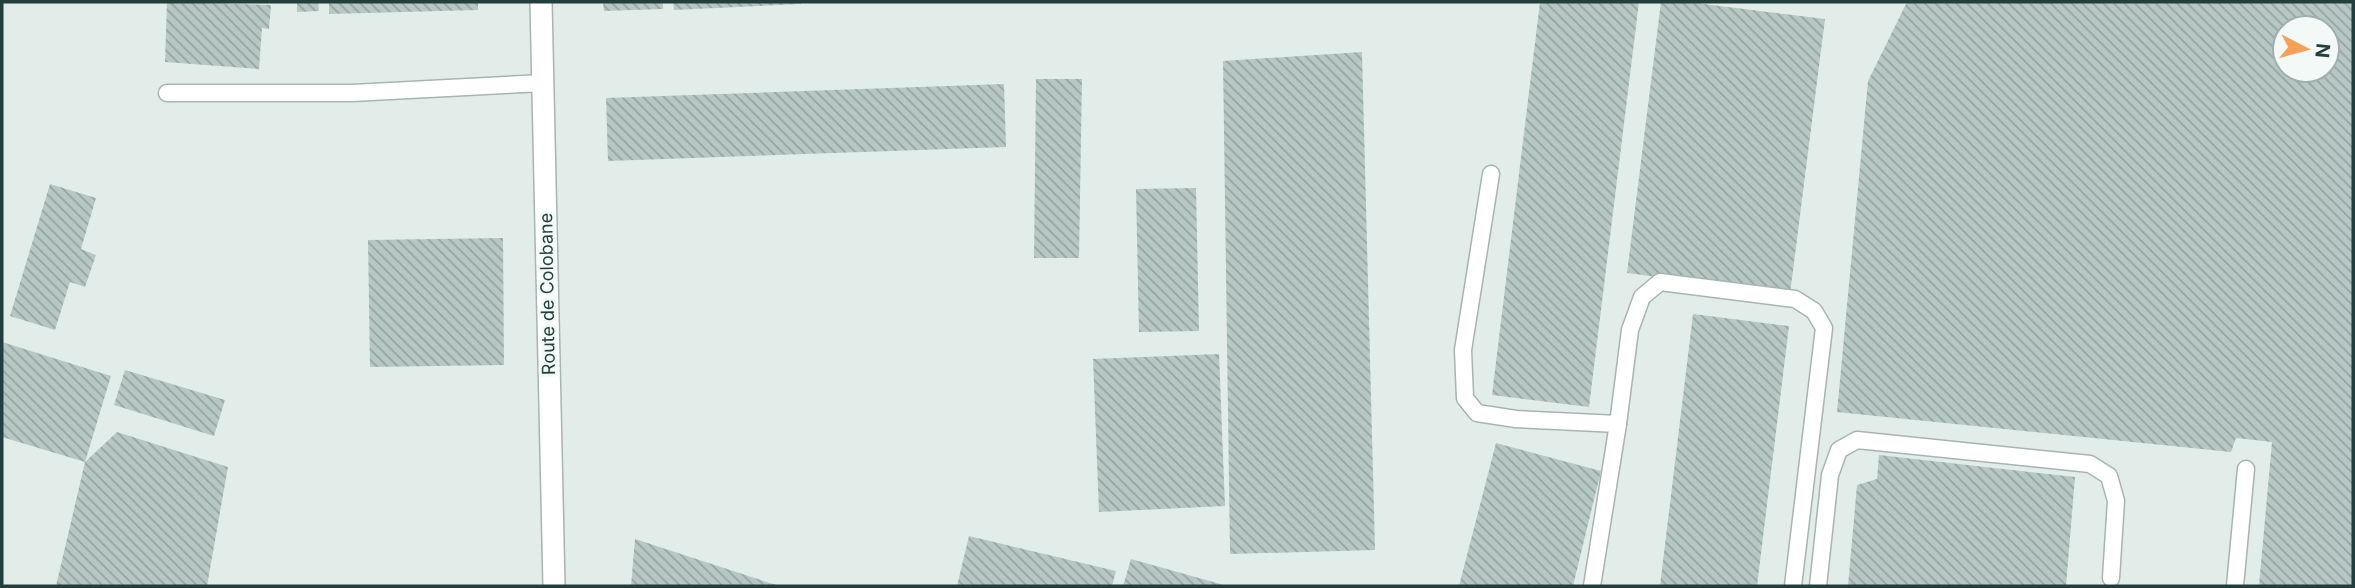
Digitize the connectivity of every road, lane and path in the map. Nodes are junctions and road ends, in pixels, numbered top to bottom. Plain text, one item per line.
1 (541, 2) edge
2 (543, 83) junction
3 (167, 93) dead end
4 (1491, 174) dead end
5 (1618, 424) junction
6 (2246, 469) dead end
7 (2111, 578) dead end
8 (554, 586) edge
9 (1592, 586) edge
10 (1793, 586) edge
11 (1818, 586) edge
12 (2235, 586) edge

1 - 2 street, Route de Colobane
2 - 3 lane
2 - 8 street, Route de Colobane
4 - 5 lane
5 - 9 lane
5 - 10 lane
6 - 12 lane
7 - 11 lane

